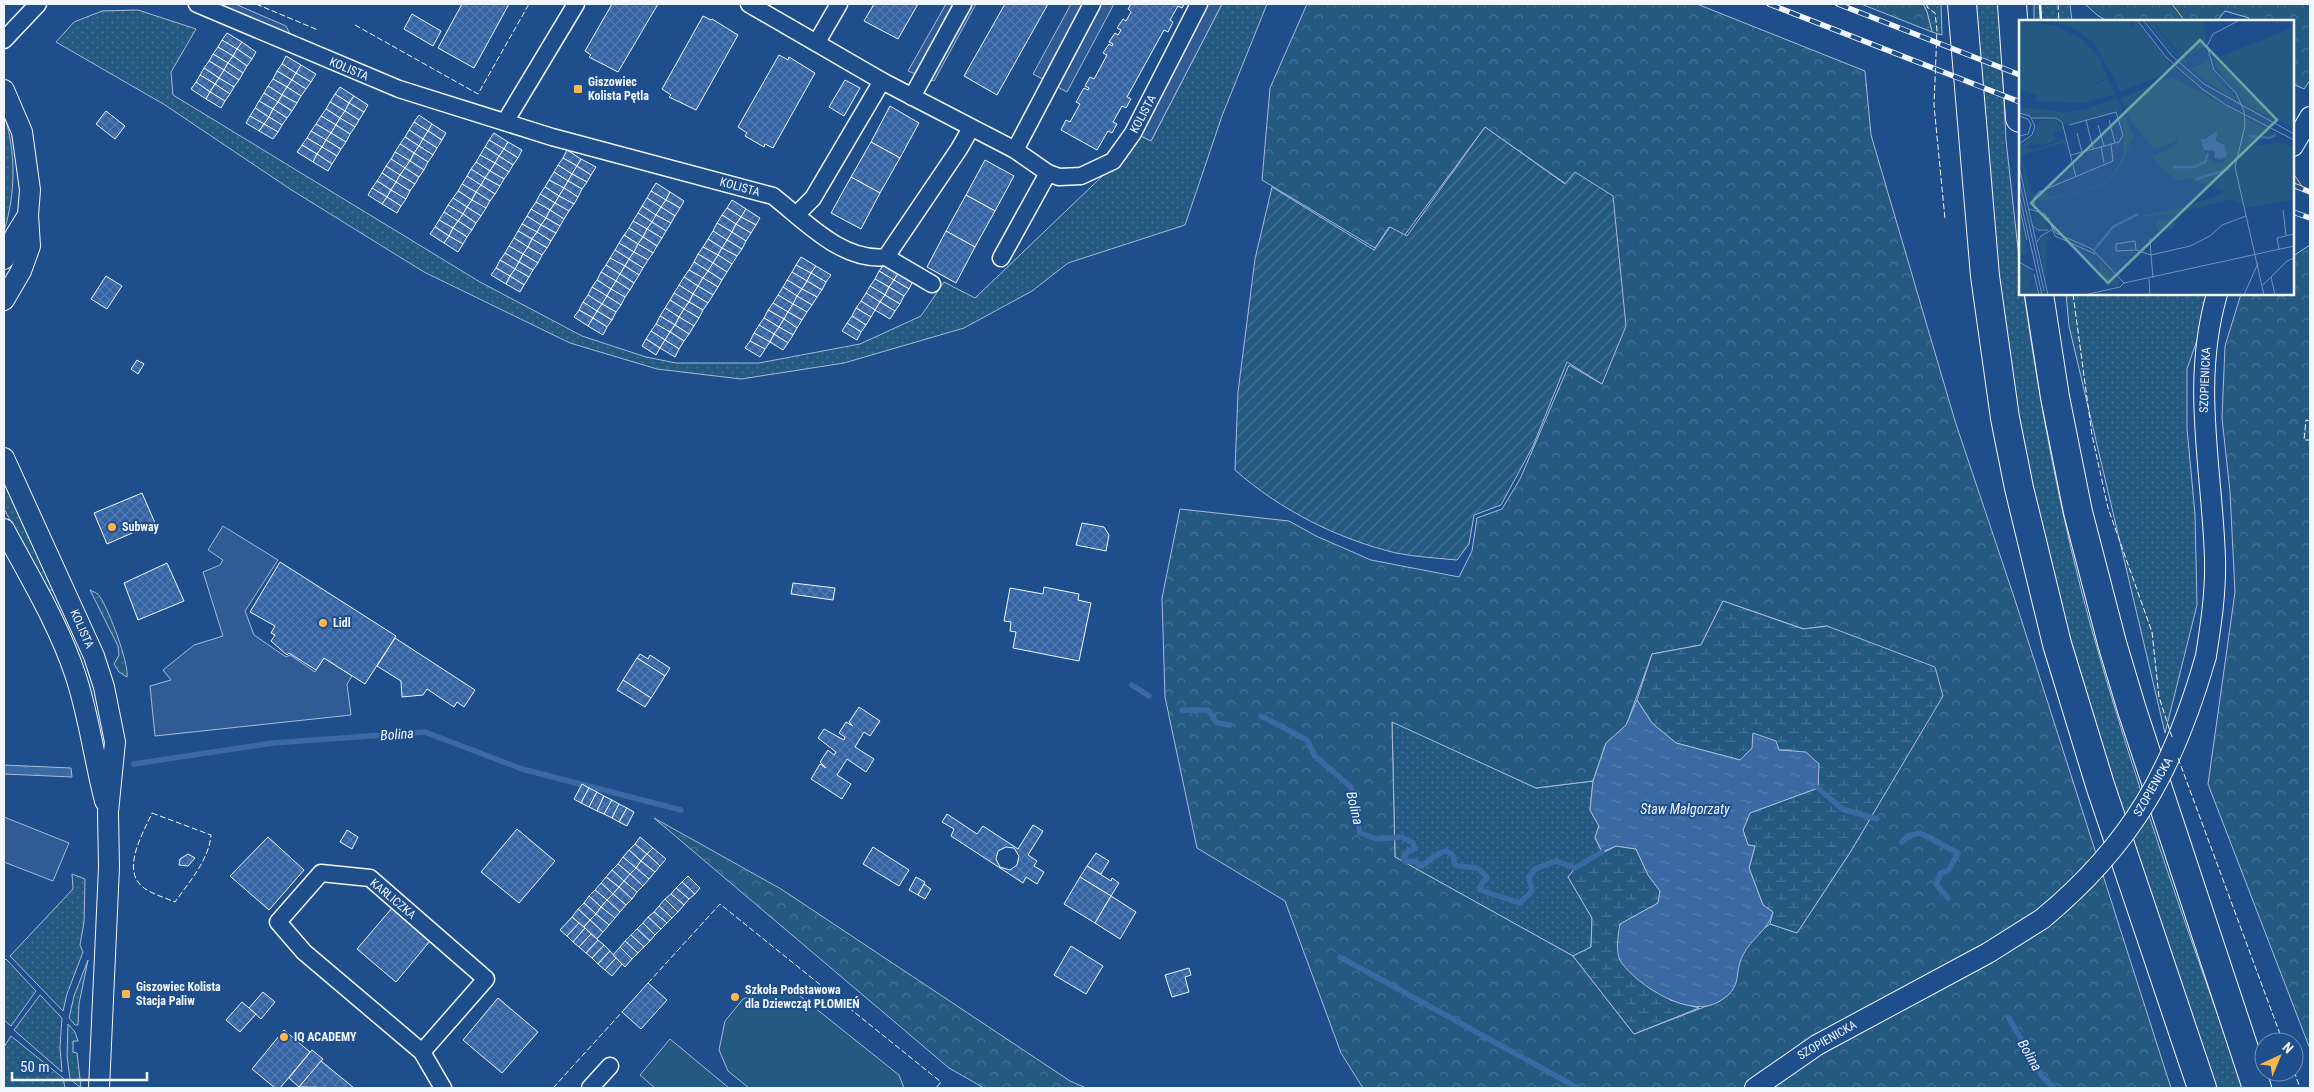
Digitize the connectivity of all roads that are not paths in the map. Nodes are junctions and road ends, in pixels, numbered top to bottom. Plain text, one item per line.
1 (38, 4) edge
2 (197, 4) edge
3 (576, 4) edge
4 (749, 4) edge
5 (839, 4) edge
6 (963, 4) edge
7 (1092, 4) edge
8 (1199, 4) edge
9 (1962, 4) edge
10 (2012, 4) edge
11 (4, 40) edge
12 (817, 42) junction
13 (882, 81) junction
14 (4, 90) edge
15 (912, 97) junction
16 (2019, 104) edge
17 (2310, 117) edge
18 (505, 122) junction
19 (971, 128) junction
20 (2294, 144) edge
21 (1015, 150) junction
22 (1048, 172) junction
23 (797, 214) junction
24 (28, 215) junction
25 (886, 257) junction
26 (1001, 258) dead end
27 (4, 259) edge
28 (932, 284) dead end
29 (2039, 295) edge
30 (2218, 295) edge
31 (4, 300) edge
32 (4, 458) edge
33 (4, 529) edge
34 (107, 701) junction
35 (84, 709) junction
36 (108, 812) junction
37 (422, 1052) junction
38 (610, 1066) dead end
39 (100, 1088) edge
40 (443, 1088) edge
41 (590, 1088) edge
42 (1755, 1088) edge
43 (2202, 1088) edge
44 (2257, 1088) edge

1 - 11 street
2 - 18 street, KOLISTA
3 - 18 street
4 - 12 street, KOLISTA
5 - 12 street
6 - 15 street
7 - 21 street
8 - 22 street, KOLISTA
9 - 43 highway
10 - 16 highway
12 - 13 street, KOLISTA
13 - 15 street, KOLISTA
13 - 23 street
14 - 24 street
15 - 19 street, KOLISTA
17 - 20 street
18 - 23 street, KOLISTA
19 - 21 street, KOLISTA
19 - 25 street
21 - 22 street, KOLISTA
22 - 26 street
23 - 25 street, KOLISTA
24 - 27 street
24 - 31 street
25 - 28 street, KOLISTA
29 - 44 highway
30 - 42 street, SZOPIENICKA, bridge
32 - 34 street, KOLISTA
33 - 35 street, KOLISTA
34 - 35 street
34 - 36 street, KOLISTA
35 - 36 street, KOLISTA
36 - 39 street, KOLISTA
37 - 37 street, KARLICZKA
37 - 40 street, KARLICZKA
38 - 41 street

